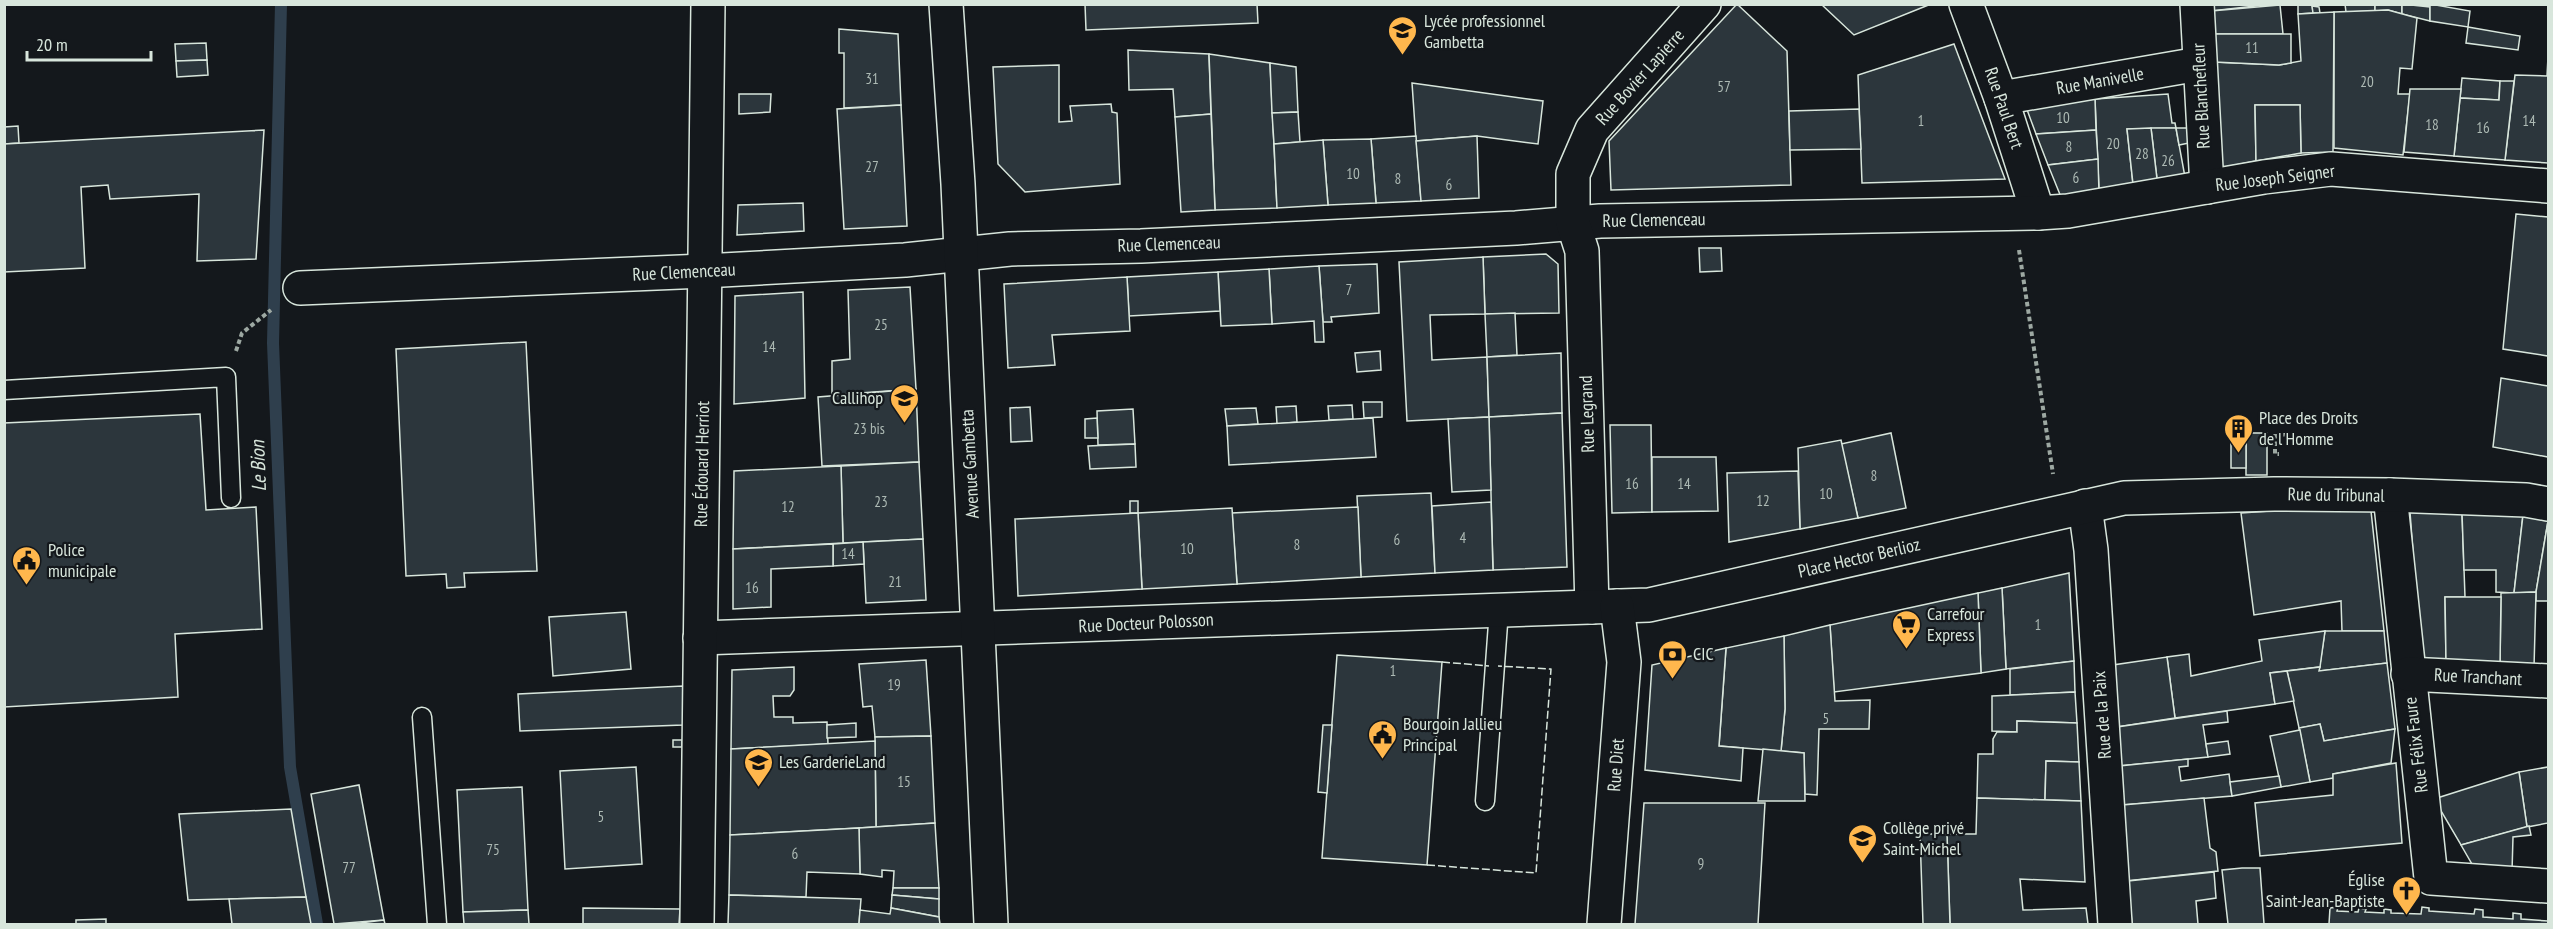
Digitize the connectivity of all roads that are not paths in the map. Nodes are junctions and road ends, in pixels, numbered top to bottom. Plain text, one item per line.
1 (708, 4) edge
2 (946, 4) edge
3 (1704, 4) edge
4 (1966, 4) edge
5 (2197, 4) edge
6 (2199, 64) junction
7 (2001, 98) junction
8 (2548, 186) edge
9 (2207, 187) junction
10 (2026, 213) junction
11 (1573, 224) junction
12 (961, 254) junction
13 (704, 271) junction
14 (300, 288) dead end
15 (4, 390) edge
16 (2390, 495) junction
17 (231, 498) dead end
18 (2124, 498) joint
19 (2548, 504) edge
20 (2072, 509) junction
21 (1605, 606) junction
22 (1499, 610) junction
23 (977, 629) junction
24 (700, 638) junction
25 (2408, 674) junction
26 (2539, 680) edge
27 (422, 717) dead end
28 (1485, 801) dead end
29 (2548, 886) edge
30 (437, 924) edge
31 (697, 924) edge
32 (991, 924) edge
33 (1604, 924) edge
34 (2115, 924) edge

1 - 13 street, Rue Édouard Herriot
2 - 12 street, Avenue Gambetta
3 - 11 street, Rue Bovier Lapierre
4 - 7 street, Rue Paul Bert
5 - 6 street, Rue Blanchefleur
6 - 7 street, Rue Manivelle
6 - 9 street, Rue Blanchefleur
7 - 10 street, Rue Paul Bert
8 - 9 street, Rue Joseph Seigner
9 - 10 street, Rue Joseph Seigner
10 - 11 street, Rue Clemenceau
11 - 12 street, Rue Clemenceau
11 - 21 street, Rue Legrand
12 - 13 street, Rue Clemenceau
12 - 23 street, Avenue Gambetta
13 - 14 street, Rue Clemenceau
13 - 24 street, Rue Édouard Herriot
15 - 17 lane
16 - 18 street, Rue du Tribunal
16 - 19 street, Rue du Tribunal
16 - 25 street, Rue Félix Faure
18 - 20 street, Place Hector Berlioz
20 - 21 street, Place Hector Berlioz
20 - 34 street, Rue de la Paix
21 - 22 street, Rue Docteur Polosson
21 - 33 street, Rue Diet
22 - 23 street, Rue Docteur Polosson
22 - 28 lane
23 - 24 street, Rue Docteur Polosson
23 - 32 street, Avenue Gambetta
24 - 31 street, Rue Édouard Herriot
25 - 26 street, Rue Tranchant
25 - 29 street, Rue Félix Faure
27 - 30 lane

